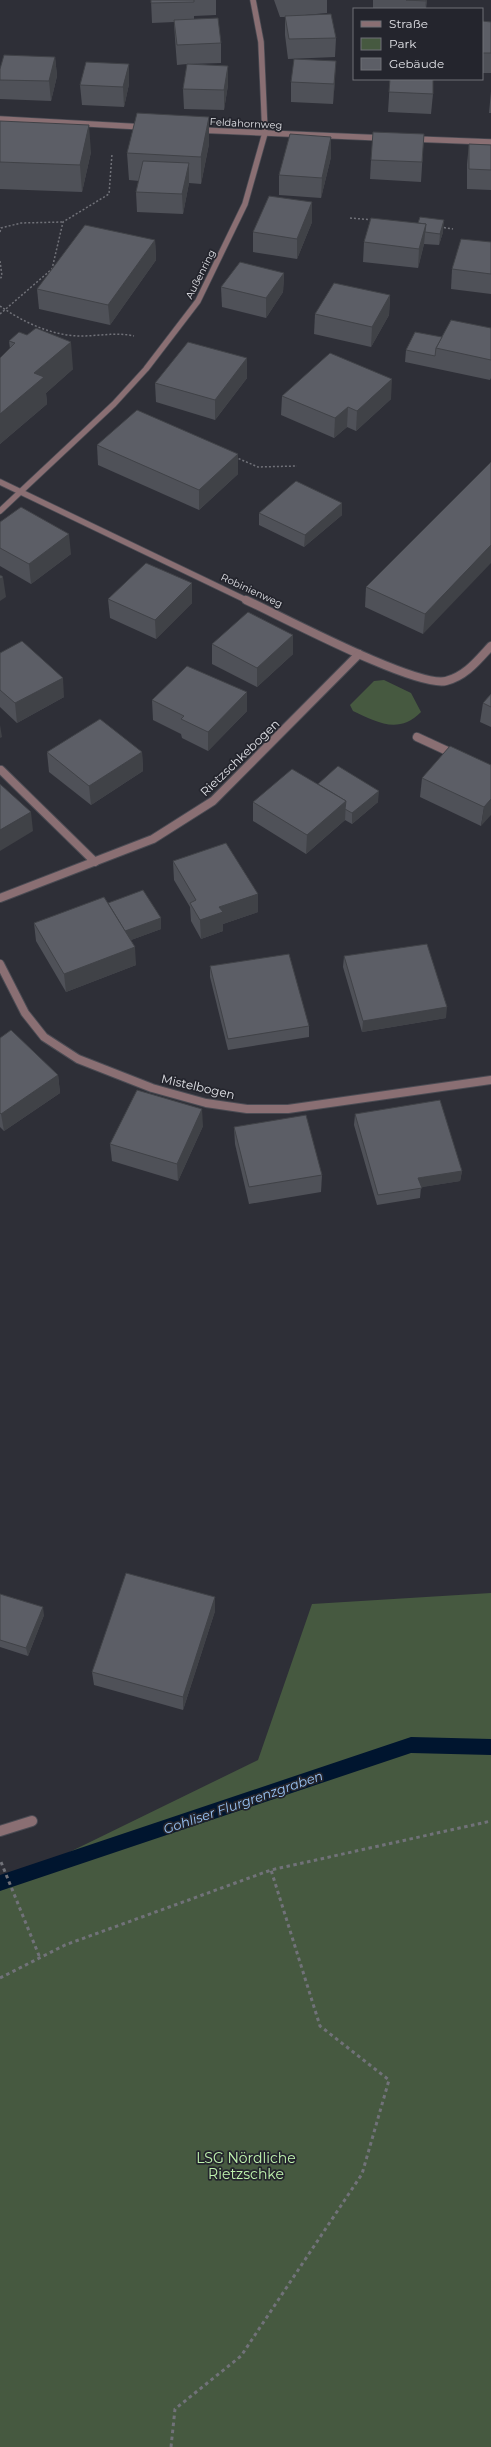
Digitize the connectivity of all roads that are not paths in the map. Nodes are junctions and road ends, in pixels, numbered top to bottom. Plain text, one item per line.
1 (253, 0) edge
2 (0, 120) edge
3 (152, 127) edge
4 (191, 129) edge
5 (265, 133) junction
6 (390, 138) edge
7 (406, 138) edge
8 (491, 142) edge
9 (0, 482) edge
10 (22, 492) junction
11 (0, 511) edge
12 (491, 646) edge
13 (359, 654) junction
14 (417, 737) dead end
15 (464, 758) edge
16 (1, 770) dead end
17 (94, 862) junction
18 (0, 898) edge
19 (0, 964) edge
20 (491, 1080) edge
21 (32, 1821) dead end
22 (0, 1831) edge

1 - 5 street, Außenring
2 - 3 street
4 - 5 street, Feldahornweg
5 - 6 street, Feldahornweg
5 - 10 street, Außenring
7 - 8 street
9 - 10 street, Robinienweg
10 - 11 street, Außenring
10 - 13 street, Robinienweg
12 - 13 street, Robinienweg
13 - 17 street, Rietzschkebogen
14 - 15 street
16 - 17 street
17 - 18 street, Rietzschkebogen
19 - 20 street, Mistelbogen
21 - 22 street

